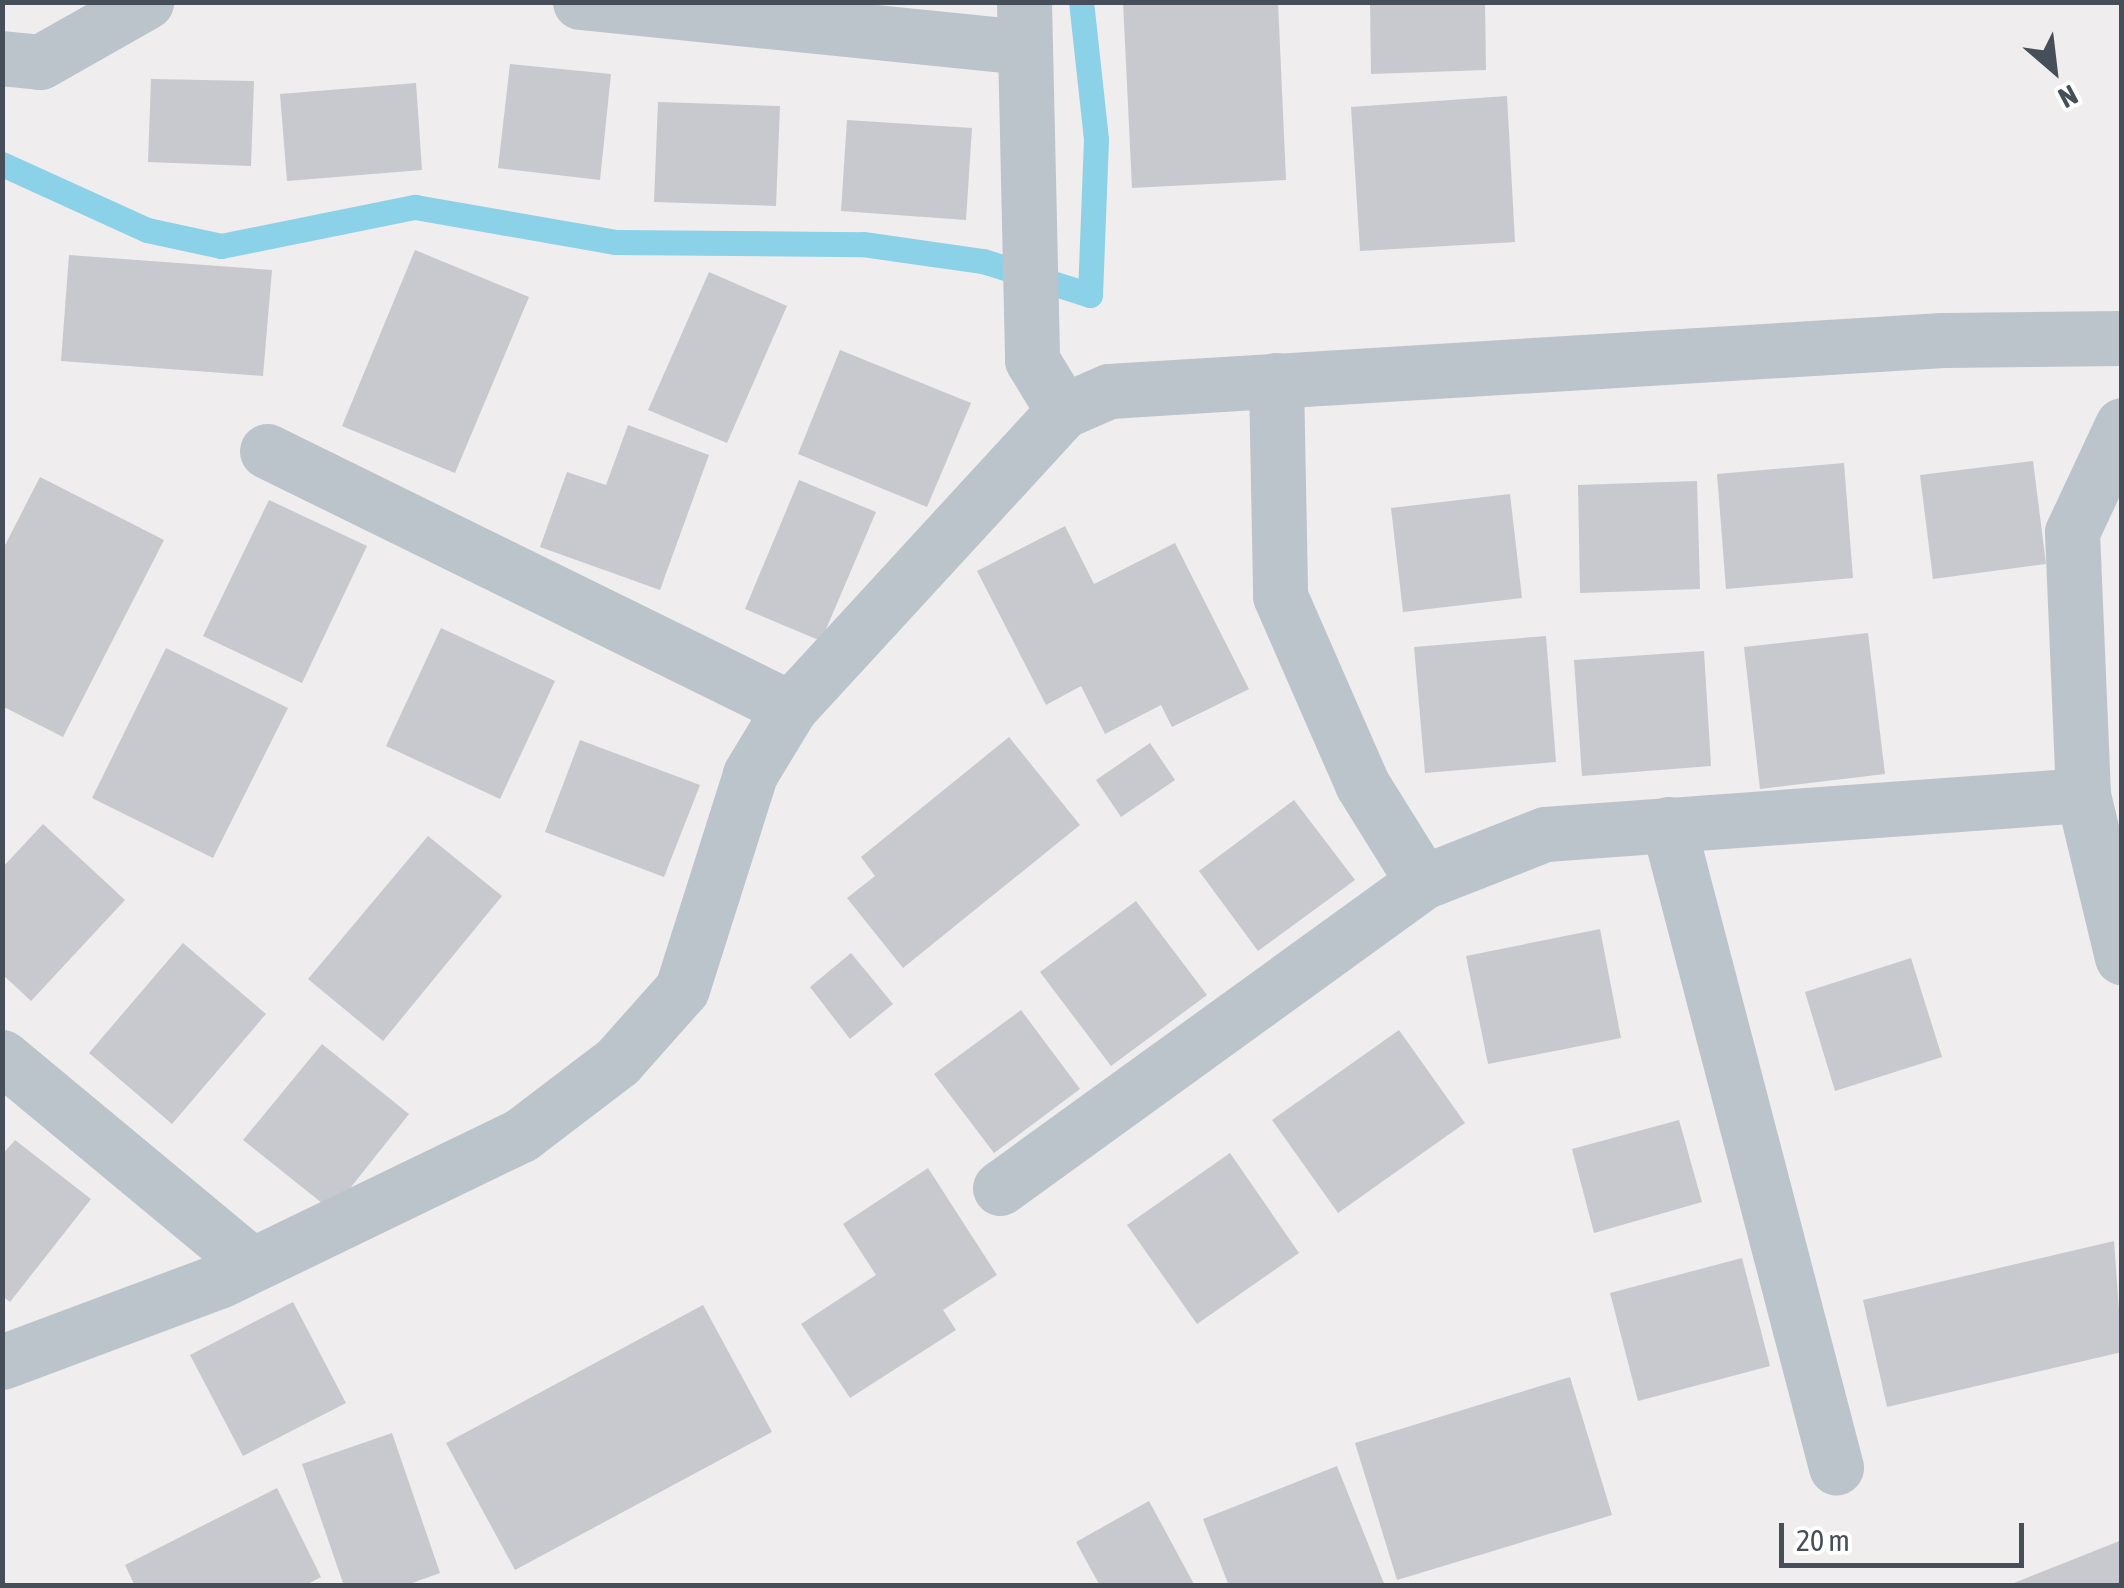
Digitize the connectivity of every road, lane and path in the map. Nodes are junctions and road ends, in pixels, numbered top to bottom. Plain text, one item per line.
1 (146, 2) edge
2 (580, 2) edge
3 (1025, 25) edge
4 (2, 58) edge
5 (2122, 338) edge
6 (1276, 380) junction
7 (1063, 411) junction
8 (2122, 425) edge
9 (267, 450) dead end
10 (790, 708) junction
11 (2083, 795) junction
12 (1668, 824) junction
13 (1423, 882) junction
14 (2122, 957) edge
15 (2, 1057) edge
16 (1000, 1188) dead end
17 (251, 1264) junction
18 (2, 1362) edge
19 (1836, 1468) dead end

1 - 4 street
2 - 3 street
3 - 7 street
5 - 6 street
6 - 7 street
6 - 13 street
7 - 10 street
8 - 11 street
9 - 10 street
10 - 17 street
11 - 12 street
11 - 14 street
12 - 13 street
12 - 19 street
13 - 16 street
15 - 17 street
17 - 18 street

